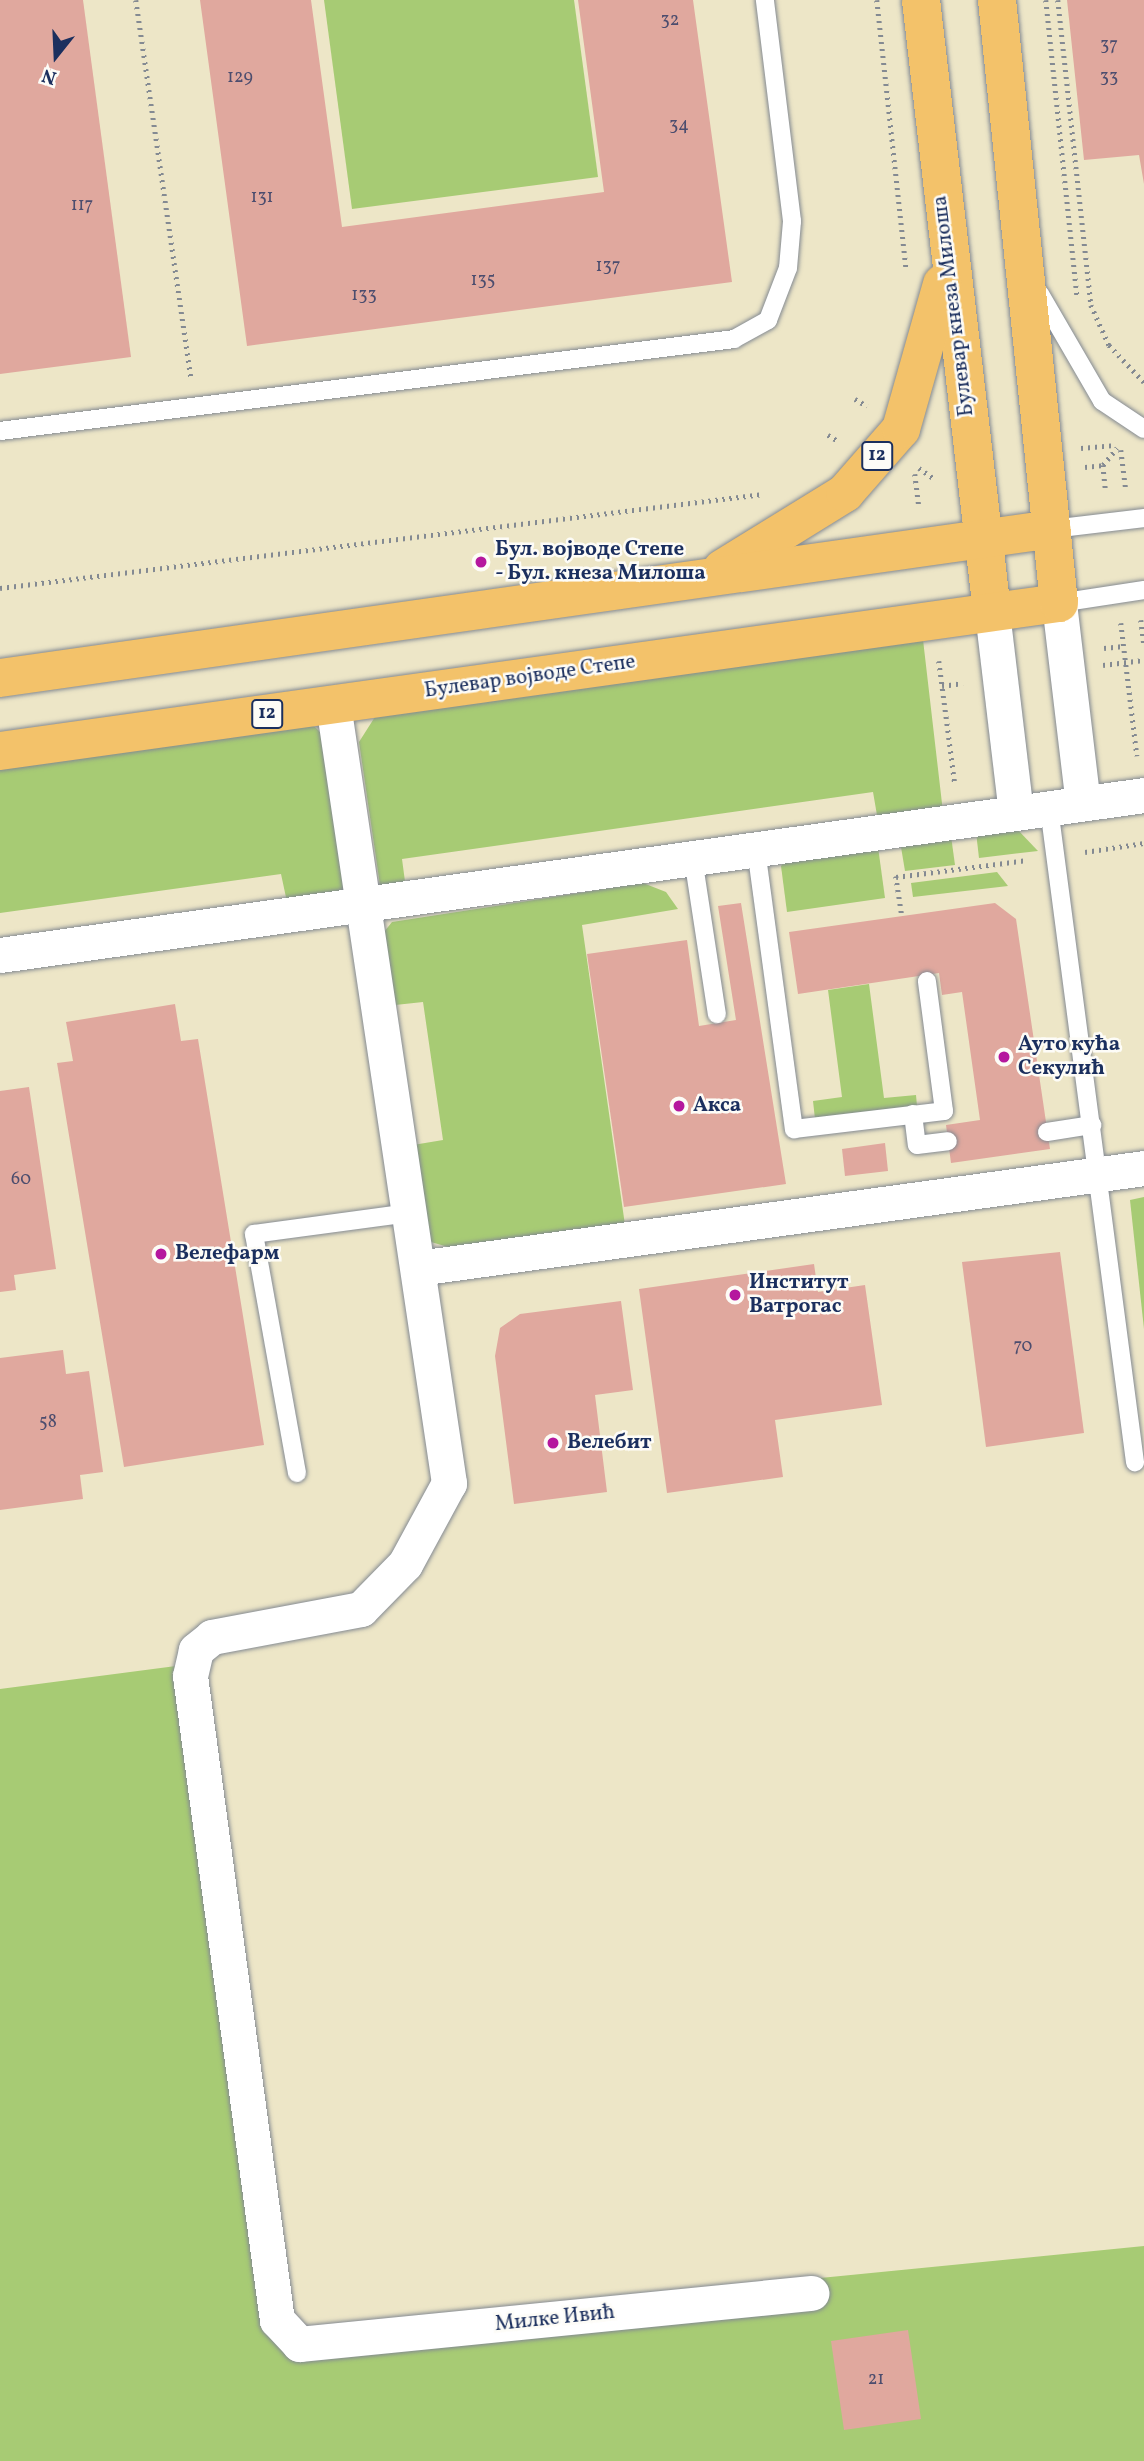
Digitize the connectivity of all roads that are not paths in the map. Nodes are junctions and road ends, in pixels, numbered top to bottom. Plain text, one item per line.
1 (765, 0) edge
2 (921, 0) edge
3 (997, 0) edge
4 (1024, 256) junction
5 (948, 261) junction
6 (1137, 424) edge
7 (0, 431) edge
8 (1144, 518) edge
9 (1052, 529) junction
10 (982, 539) junction
11 (707, 578) junction
12 (1144, 590) edge
13 (1059, 603) junction
14 (992, 612) junction
15 (0, 678) edge
16 (333, 705) junction
17 (0, 751) edge
18 (1143, 795) edge
19 (1083, 803) junction
20 (1032, 810) junction
21 (757, 849) junction
22 (693, 858) junction
23 (366, 904) junction
24 (0, 955) edge
25 (927, 981) dead end
26 (717, 1014) dead end
27 (913, 1114) junction
28 (1092, 1125) junction
29 (1047, 1132) dead end
30 (948, 1140) dead end
31 (1144, 1168) edge
32 (1099, 1175) junction
33 (410, 1213) junction
34 (418, 1268) junction
35 (1135, 1462) dead end
36 (297, 1473) dead end
37 (811, 2293) dead end

1 - 7 lane
2 - 5 main road, Булевар кнеза Милоша / 12
3 - 4 main road
4 - 6 lane
4 - 9 main road
5 - 10 main road, Булевар кнеза Милоша
5 - 11 main road, 12
8 - 9 lane
9 - 10 main road
9 - 13 main road
10 - 11 main road
10 - 14 main road, Булевар кнеза Милоша
11 - 15 main road, 12
12 - 13 lane
13 - 14 main road, Булевар војводе Степе / 12
13 - 19 street
14 - 16 main road, Булевар војводе Степе / 12
14 - 20 street
16 - 17 main road, Булевар војводе Степе / 12
16 - 23 street
18 - 19 street
19 - 20 street
20 - 21 street
20 - 28 lane
21 - 22 street
21 - 27 lane
22 - 23 street
22 - 26 lane
23 - 24 street
23 - 33 street
25 - 27 lane
27 - 30 lane
28 - 29 lane
28 - 32 lane
31 - 32 street
32 - 34 street
32 - 35 lane
33 - 34 street
33 - 36 lane
34 - 37 street, Милке Ивић

